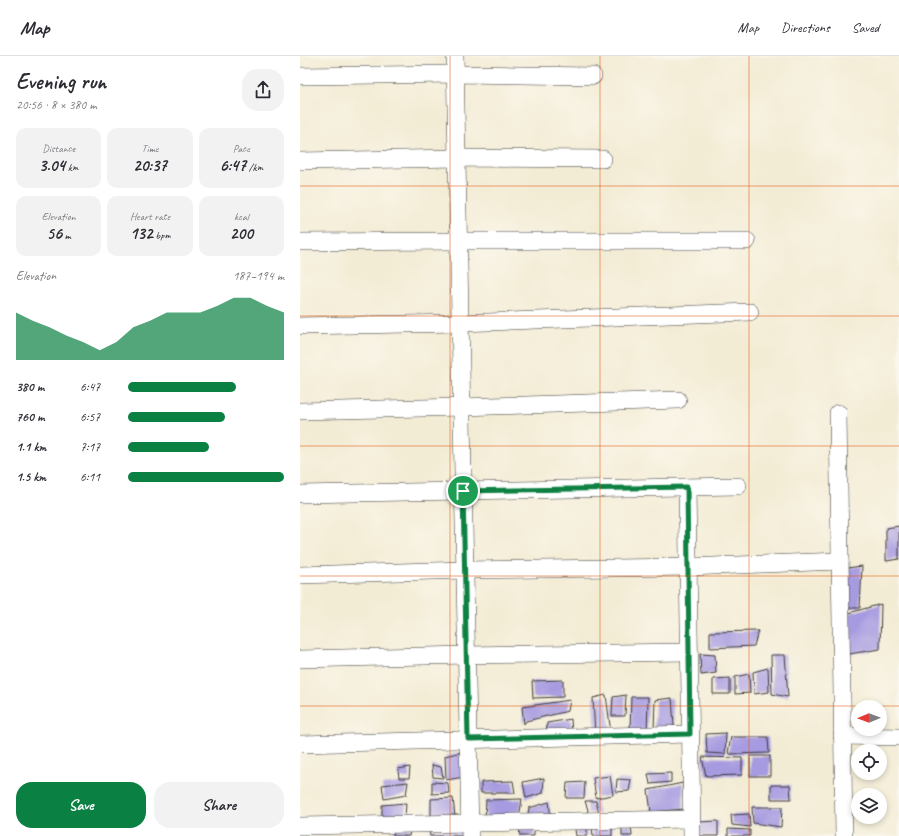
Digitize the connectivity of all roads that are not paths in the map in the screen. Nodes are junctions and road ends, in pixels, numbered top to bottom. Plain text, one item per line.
1 (455, 56) edge
2 (455, 74) junction
3 (300, 76) edge
4 (593, 76) dead end
5 (457, 158) junction
6 (603, 159) dead end
7 (300, 161) edge
8 (458, 240) junction
9 (747, 241) dead end
10 (300, 242) edge
11 (750, 312) dead end
12 (460, 323) junction
13 (300, 326) edge
14 (678, 400) dead end
15 (462, 408) junction
16 (300, 411) edge
17 (838, 413) dead end
18 (738, 486) dead end
19 (687, 487) junction
20 (463, 491) junction
21 (300, 494) edge
22 (840, 561) junction
23 (688, 567) junction
24 (465, 570) junction
25 (300, 575) edge
26 (689, 652) junction
27 (466, 655) junction
28 (300, 659) edge
29 (690, 734) junction
30 (842, 736) junction
31 (899, 737) edge
32 (468, 739) junction
33 (300, 744) edge
34 (300, 826) edge
35 (692, 828) edge
36 (470, 830) edge
37 (844, 836) edge

1 - 2 street
2 - 3 street
2 - 4 street
2 - 5 street
5 - 6 street
5 - 7 street
5 - 8 street
8 - 9 street
8 - 10 street
8 - 12 street
11 - 12 street
12 - 13 street
12 - 15 street
14 - 15 street
15 - 16 street
15 - 20 street
17 - 22 street
18 - 19 street
19 - 20 street
19 - 23 street
20 - 21 street
20 - 24 street
22 - 23 street
22 - 30 street
23 - 24 street
23 - 26 street
24 - 25 street
24 - 27 street
26 - 27 street
26 - 29 street
27 - 28 street
27 - 32 street
29 - 32 street
29 - 35 street
30 - 31 street
30 - 37 street
32 - 33 street
32 - 36 street
34 - 36 street
35 - 36 street

